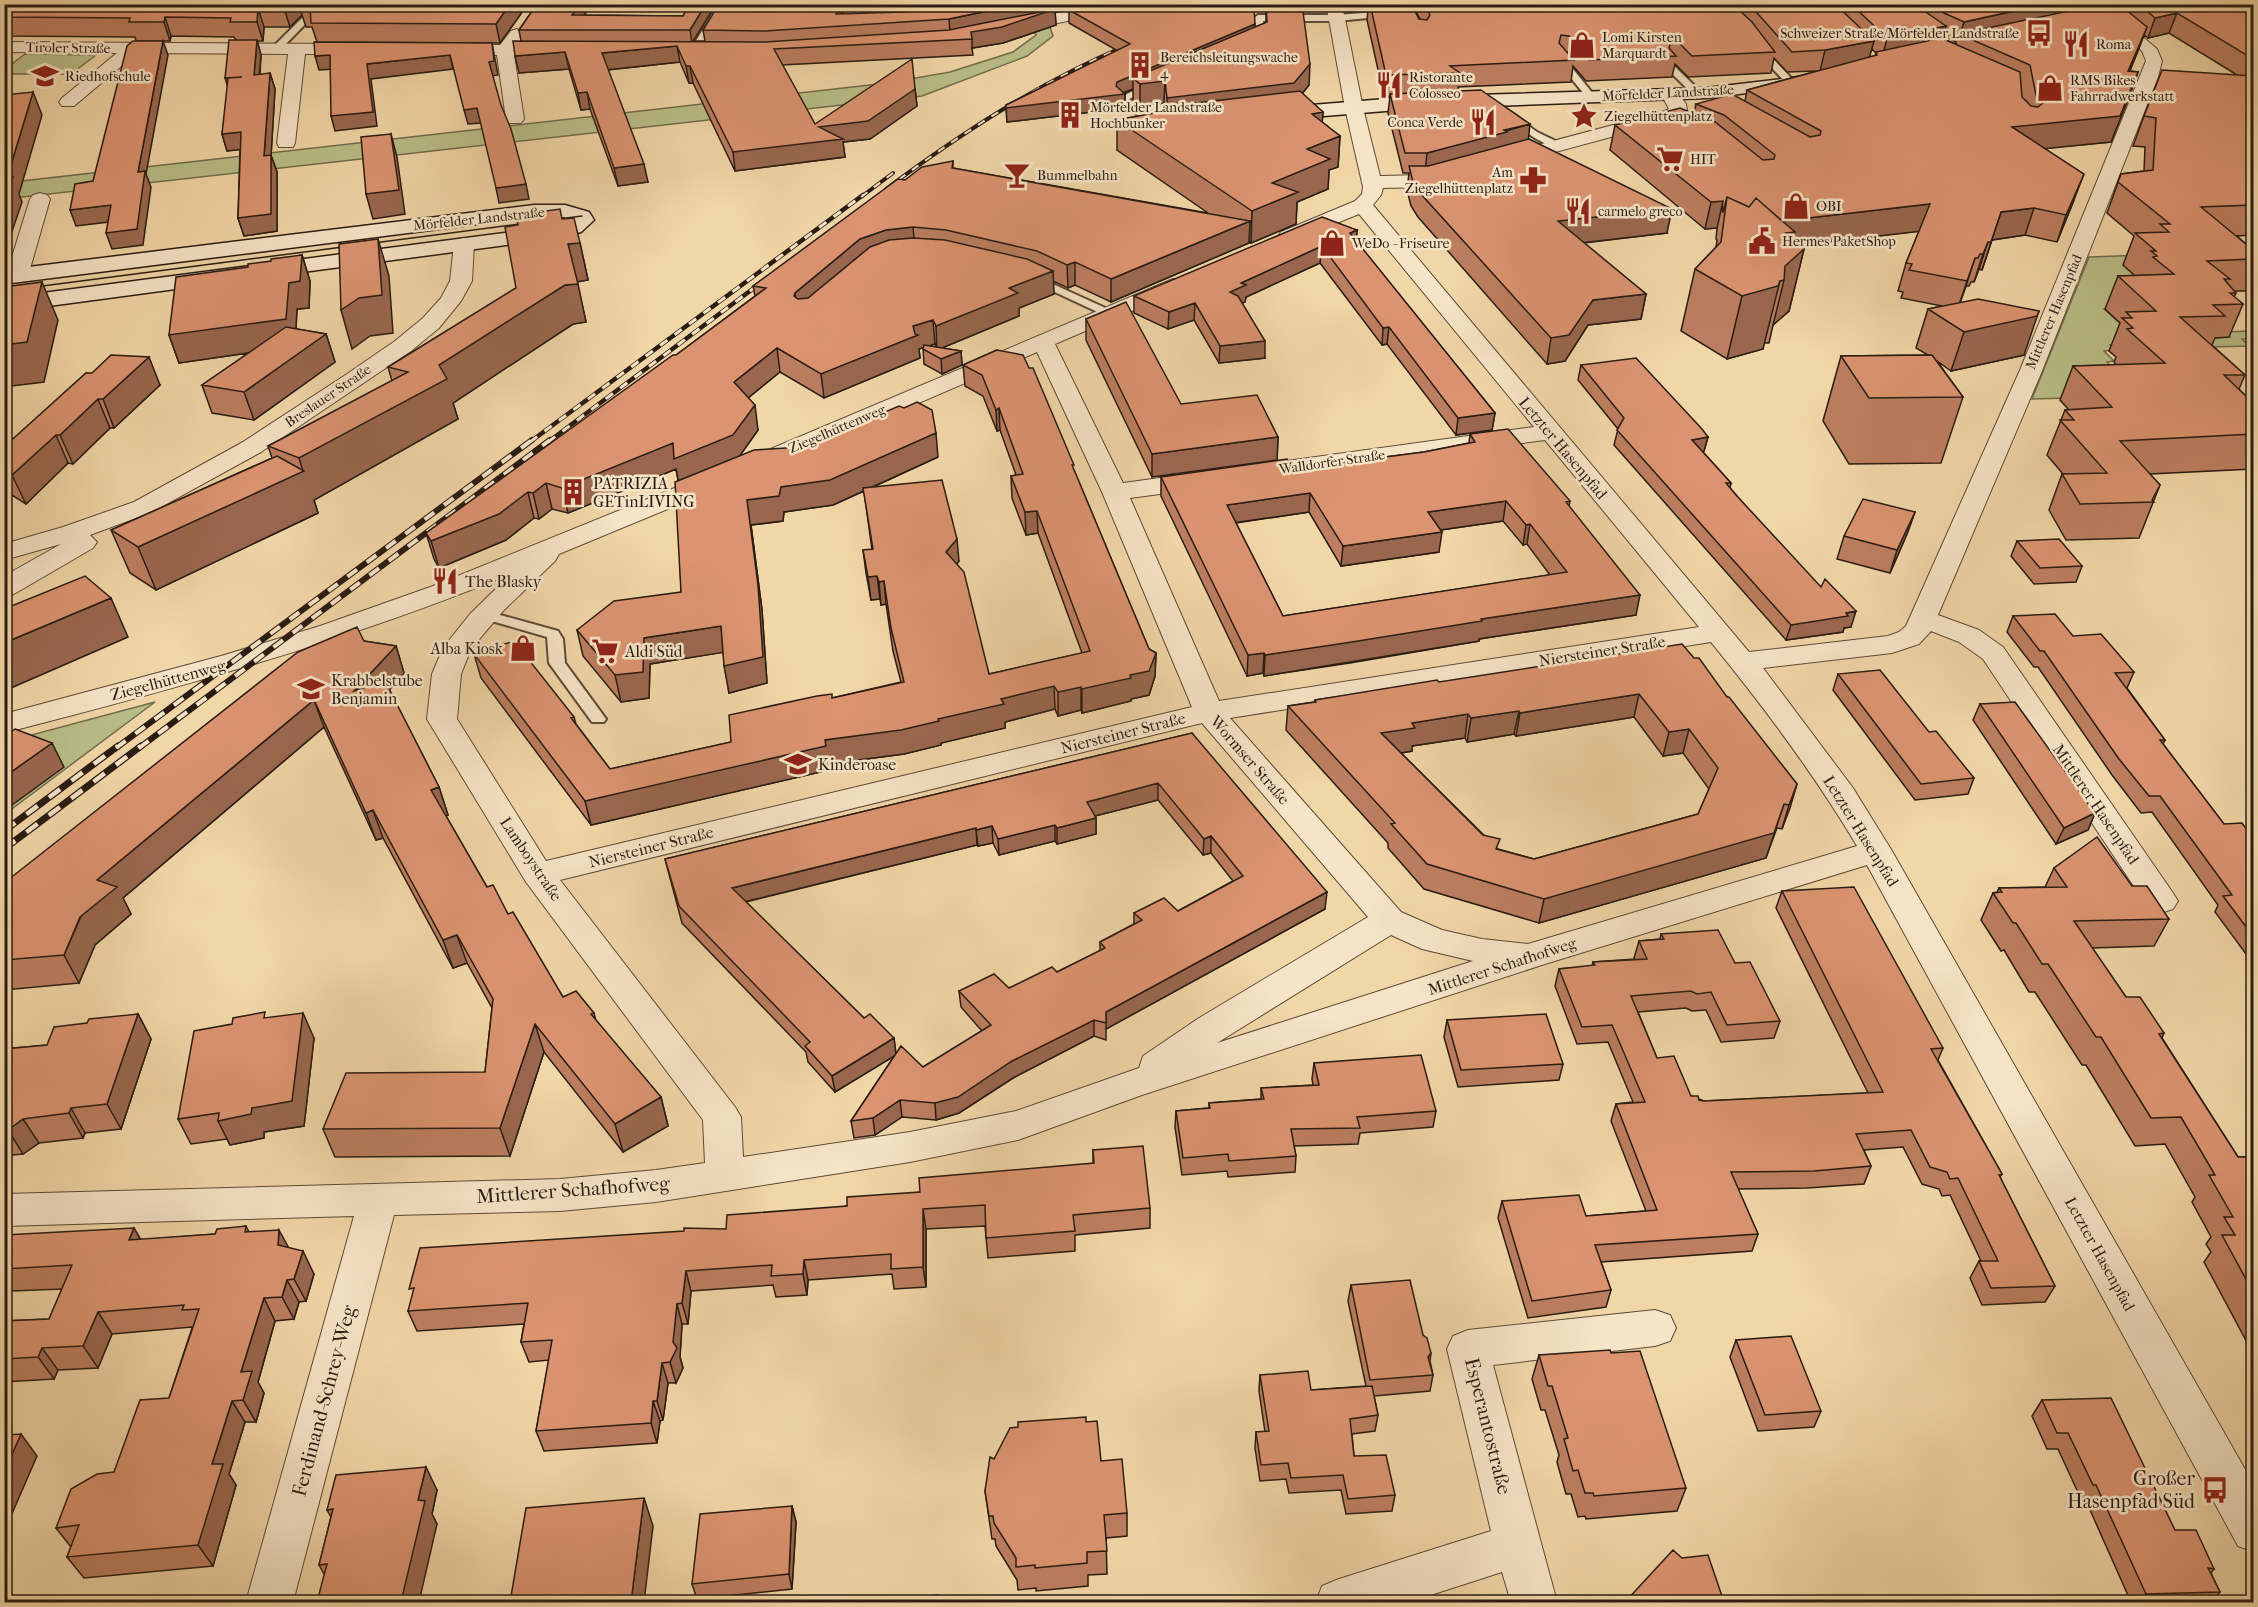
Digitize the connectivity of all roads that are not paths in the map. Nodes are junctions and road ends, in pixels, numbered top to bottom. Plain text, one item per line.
1 (321, 4) edge
2 (722, 4) edge
3 (1125, 4) edge
4 (1444, 8) edge
5 (1340, 13) edge
6 (2108, 15) edge
7 (529, 17) edge
8 (1412, 17) edge
9 (998, 30) edge
10 (1752, 42) edge
11 (1251, 44) edge
12 (4, 47) edge
13 (131, 49) junction
14 (276, 49) junction
15 (297, 49) junction
16 (378, 49) edge
17 (436, 50) edge
18 (505, 50) junction
19 (570, 50) edge
20 (688, 51) joint
21 (717, 52) edge
22 (1561, 60) edge
23 (1670, 67) edge
24 (1166, 80) edge
25 (1814, 80) edge
26 (1791, 84) junction
27 (1670, 94) junction
28 (1592, 97) junction
29 (1707, 97) junction
30 (1493, 100) junction
31 (68, 102) dead end
32 (1354, 106) junction
33 (1256, 117) edge
34 (515, 119) dead end
35 (1180, 126) edge
36 (1157, 129) joint
37 (286, 143) dead end
38 (1559, 145) junction
39 (1492, 163) edge
40 (1470, 169) edge
41 (1373, 182) junction
42 (40, 199) dead end
43 (1362, 205) junction
44 (318, 238) junction
45 (464, 244) junction
46 (1262, 247) edge
47 (321, 263) junction
48 (1022, 275) edge
49 (1196, 275) edge
50 (11, 277) edge
51 (4, 305) edge
52 (1108, 313) junction
53 (1043, 341) junction
54 (1550, 432) junction
55 (1115, 492) junction
56 (143, 507) junction
57 (555, 546) junction
58 (4, 552) edge
59 (4, 588) edge
60 (486, 615) junction
61 (1923, 620) junction
62 (330, 632) junction
63 (1717, 633) junction
64 (1742, 662) junction
65 (264, 682) edge
66 (1209, 712) junction
67 (598, 719) dead end
68 (4, 724) edge
69 (1876, 851) junction
70 (538, 874) junction
71 (2161, 901) dead end
72 (1389, 920) junction
73 (1533, 955) junction
74 (1129, 1085) junction
75 (726, 1176) junction
76 (379, 1199) junction
77 (4, 1210) edge
78 (1655, 1328) dead end
79 (2253, 1530) edge
80 (1518, 1545) junction
81 (269, 1602) edge
82 (1339, 1602) edge
83 (1534, 1602) edge

1 - 14 lane
2 - 20 lane
3 - 9 street
4 - 5 lane
5 - 8 lane
5 - 11 lane
5 - 32 street
6 - 61 street, Mittlerer Hasenpfad
7 - 18 street
10 - 26 lane
12 - 13 street, Tiroler Straße
13 - 14 street, Tiroler Straße
13 - 31 street, Tiroler Straße
14 - 15 street, Tiroler Straße
15 - 16 street, Tiroler Straße
15 - 37 street
17 - 18 street
18 - 19 street
18 - 34 street
20 - 21 street
22 - 28 lane
23 - 29 lane
24 - 36 lane
25 - 26 main road, Mörfelder Landstraße
26 - 29 main road, Mörfelder Landstraße
27 - 28 main road, Mörfelder Landstraße
27 - 29 main road, Mörfelder Landstraße
27 - 38 street
28 - 30 main road, Mörfelder Landstraße
30 - 32 main road, Mörfelder Landstraße
30 - 38 lane
32 - 33 main road, Mörfelder Landstraße
32 - 41 street
35 - 36 main road
38 - 39 street
40 - 41 street
41 - 43 street
42 - 50 street
43 - 46 street
43 - 54 street, Letzter Hasenpfad
44 - 45 main road, Mörfelder Landstraße
44 - 47 main road
44 - 50 main road, Mörfelder Landstraße
45 - 47 main road, Mörfelder Landstraße
45 - 56 street, Breslauer Straße
47 - 51 main road, Mörfelder Landstraße
48 - 52 lane
49 - 52 street, Ziegelhüttenweg
52 - 53 street, Ziegelhüttenweg
53 - 55 street, Wormser Straße
53 - 57 street, Ziegelhüttenweg
54 - 55 street, Walldorfer Straße
54 - 63 street, Letzter Hasenpfad
55 - 66 street, Wormser Straße
56 - 58 street, Breslauer Straße
56 - 59 street, Breslauer Straße
57 - 60 street, Lamboystraße
57 - 62 street, Ziegelhüttenweg
60 - 67 lane
60 - 70 street, Lamboystraße
61 - 64 street, Mittlerer Hasenpfad
61 - 71 street, Mittlerer Hasenpfad
62 - 65 street, Ziegelhüttenweg
62 - 68 street, Ziegelhüttenweg
63 - 64 street, Letzter Hasenpfad
63 - 66 street, Niersteiner Straße
64 - 69 street, Letzter Hasenpfad
66 - 70 street, Niersteiner Straße
66 - 72 street, Wormser Straße
69 - 73 street, Mittlerer Schafhofweg
69 - 79 street, Letzter Hasenpfad
70 - 75 street, Lamboystraße
72 - 73 street, Wormser Straße
72 - 74 street, Mittlerer Schafhofweg
73 - 74 street, Mittlerer Schafhofweg
74 - 75 street, Mittlerer Schafhofweg
75 - 76 street, Mittlerer Schafhofweg
76 - 77 street, Mittlerer Schafhofweg
76 - 81 street, Ferdinand-Schrey-Weg
78 - 80 street, Esperantostraße
80 - 82 street
80 - 83 street, Esperantostraße

